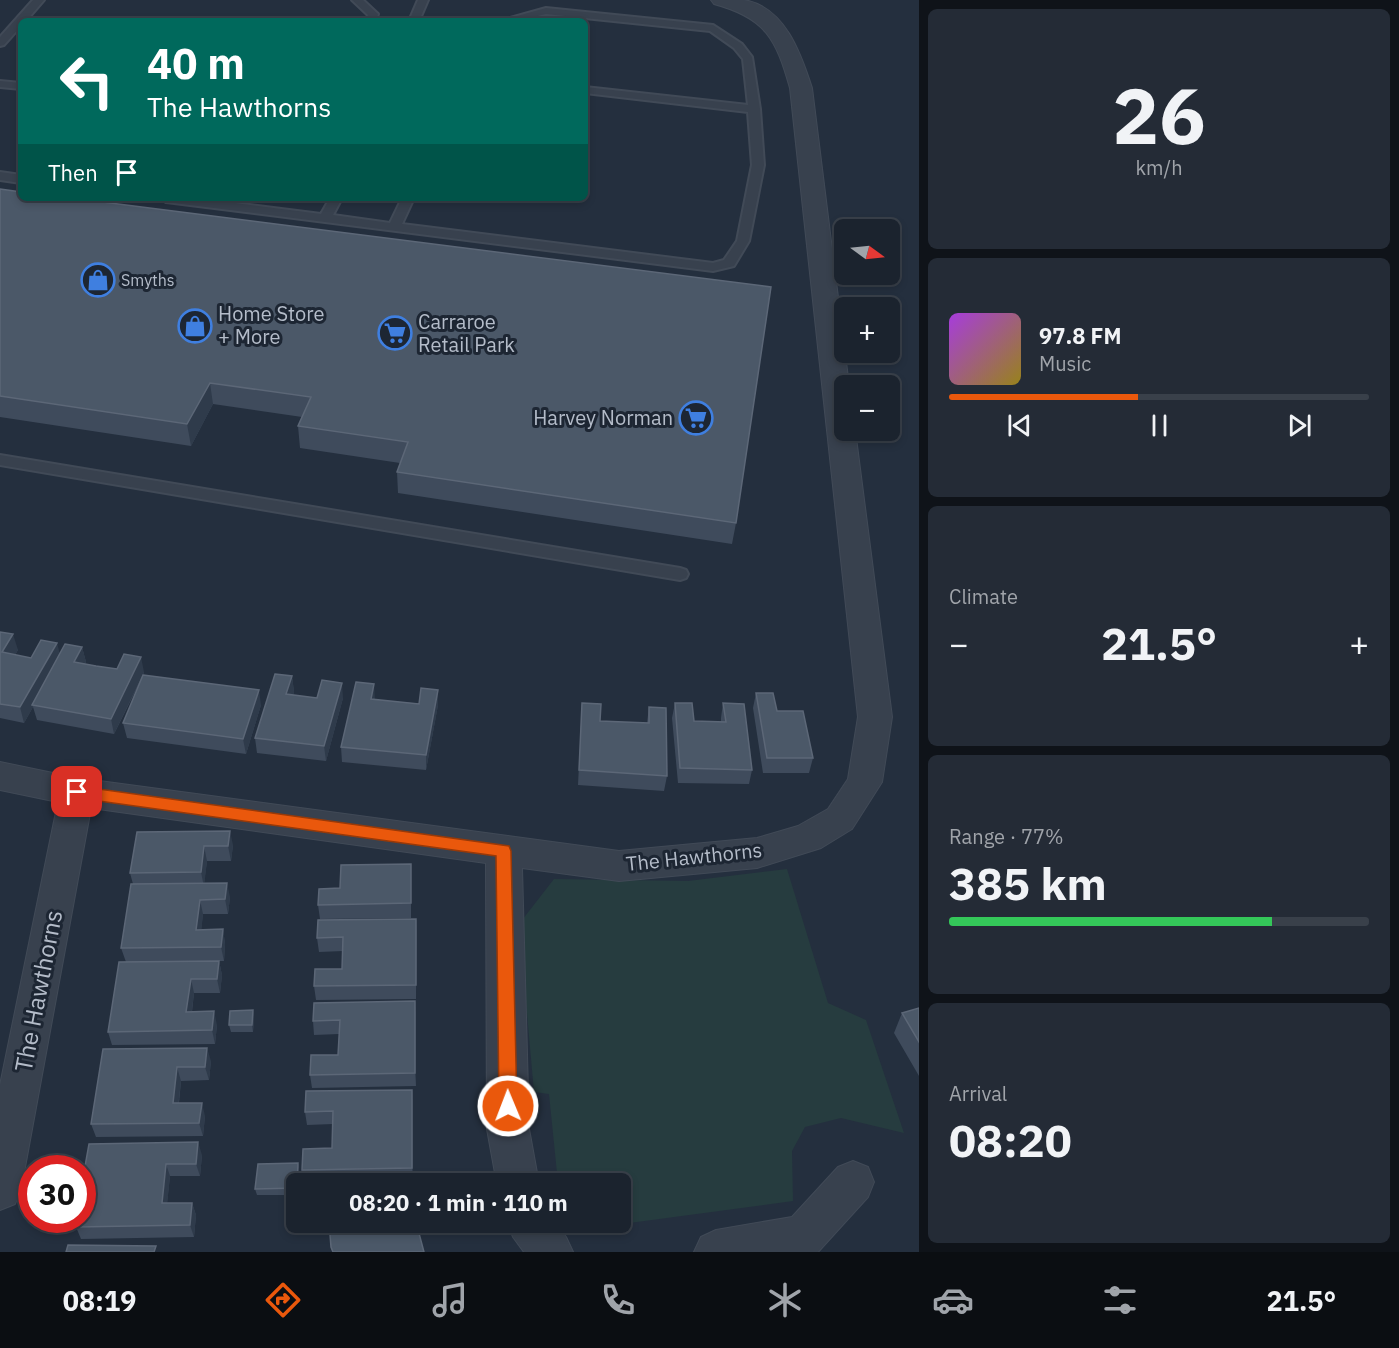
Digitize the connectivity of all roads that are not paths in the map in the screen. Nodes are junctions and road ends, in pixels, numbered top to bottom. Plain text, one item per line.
1 (39, 0) edge
2 (357, 0) edge
3 (423, 0) edge
4 (721, 0) edge
5 (23, 18) edge
6 (372, 18) edge
7 (415, 18) edge
8 (514, 18) edge
9 (18, 23) edge
10 (0, 43) edge
11 (0, 84) edge
12 (18, 86) edge
13 (588, 90) edge
14 (754, 109) junction
15 (0, 176) edge
16 (18, 179) edge
17 (189, 201) edge
18 (265, 201) edge
19 (334, 201) edge
20 (407, 201) edge
21 (259, 210) junction
22 (326, 218) junction
23 (395, 226) junction
24 (0, 460) edge
25 (680, 574) dead end
26 (0, 776) edge
27 (77, 792) junction
28 (504, 851) junction
29 (516, 1173) edge
30 (853, 1182) dead end
31 (0, 1189) edge
32 (536, 1233) edge
33 (551, 1252) edge
34 (716, 1252) edge

1 - 5 lane
2 - 6 lane
3 - 7 lane
4 - 28 street, The Hawthorns
8 - 14 lane
9 - 10 lane
11 - 12 lane
13 - 14 lane
14 - 23 lane
15 - 16 lane
17 - 21 lane
18 - 21 lane
19 - 22 lane
20 - 23 lane
21 - 22 lane
22 - 23 lane
24 - 25 lane
26 - 27 street, The Hawthorns
27 - 28 street, The Hawthorns
27 - 31 street, The Hawthorns
28 - 29 street
30 - 34 street
32 - 33 street

